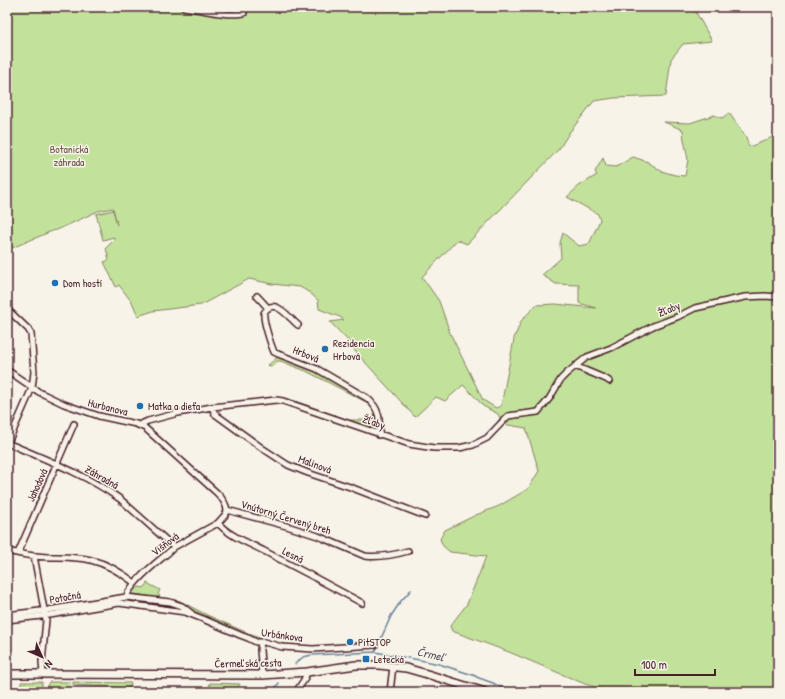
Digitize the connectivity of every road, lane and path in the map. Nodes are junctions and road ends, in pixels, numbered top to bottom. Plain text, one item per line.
1 (184, 7) edge
2 (244, 7) edge
3 (257, 296) dead end
4 (778, 297) edge
5 (268, 308) junction
6 (7, 309) edge
7 (298, 325) dead end
8 (575, 366) junction
9 (7, 370) edge
10 (609, 381) dead end
11 (32, 388) junction
12 (212, 407) junction
13 (74, 424) dead end
14 (139, 425) junction
15 (379, 435) junction
16 (7, 444) edge
17 (57, 465) junction
18 (227, 510) junction
19 (425, 516) dead end
20 (218, 523) junction
21 (174, 547) junction
22 (7, 551) edge
23 (408, 551) dead end
24 (18, 553) junction
25 (34, 556) junction
26 (135, 583) junction
27 (126, 596) junction
28 (362, 603) dead end
29 (125, 604) junction
30 (45, 613) junction
31 (7, 615) edge
32 (193, 615) junction
33 (7, 620) edge
34 (260, 642) junction
35 (375, 645) dead end
36 (393, 666) junction
37 (307, 672) junction
38 (7, 674) edge
39 (43, 674) junction
40 (262, 675) junction
41 (296, 692) edge
42 (390, 692) edge
43 (485, 692) edge

1 - 2 street
3 - 5 street
4 - 8 street, Žľaby
5 - 7 street
5 - 15 street, Hrbová
6 - 11 street
8 - 10 street
8 - 15 street, Žľaby
9 - 11 street, Hurbanova
11 - 14 street, Hurbanova
11 - 16 street
12 - 14 street, Žľaby
12 - 15 street, Žľaby
12 - 19 street, Malinová
13 - 17 street, Jahodová
14 - 18 street, Hurbanova
16 - 17 street, Záhradná
17 - 21 street, Záhradná
17 - 24 street, Jahodová
18 - 20 street, Višňová
18 - 23 street, Vnútorný Červený breh
20 - 21 street, Višňová
20 - 28 street, Lesná
21 - 26 street, Višňová
22 - 24 street
24 - 25 street
25 - 26 street
25 - 30 street
26 - 27 street, Višňová
27 - 29 street, Višňová
27 - 30 street, Potočná
27 - 32 street, Urbánkova
29 - 30 street, Potočná
29 - 32 street, Urbánkova
30 - 31 street, Potočná
30 - 33 street, Potočná
30 - 39 street
32 - 34 street, Urbánkova
34 - 35 street, Urbánkova
34 - 40 street
36 - 37 main road, Čermeľská cesta
36 - 42 street
36 - 43 main road, Čermeľská cesta
37 - 40 main road, Čermeľská cesta
37 - 41 street
38 - 39 main road, Čermeľská cesta
39 - 40 main road, Čermeľská cesta

